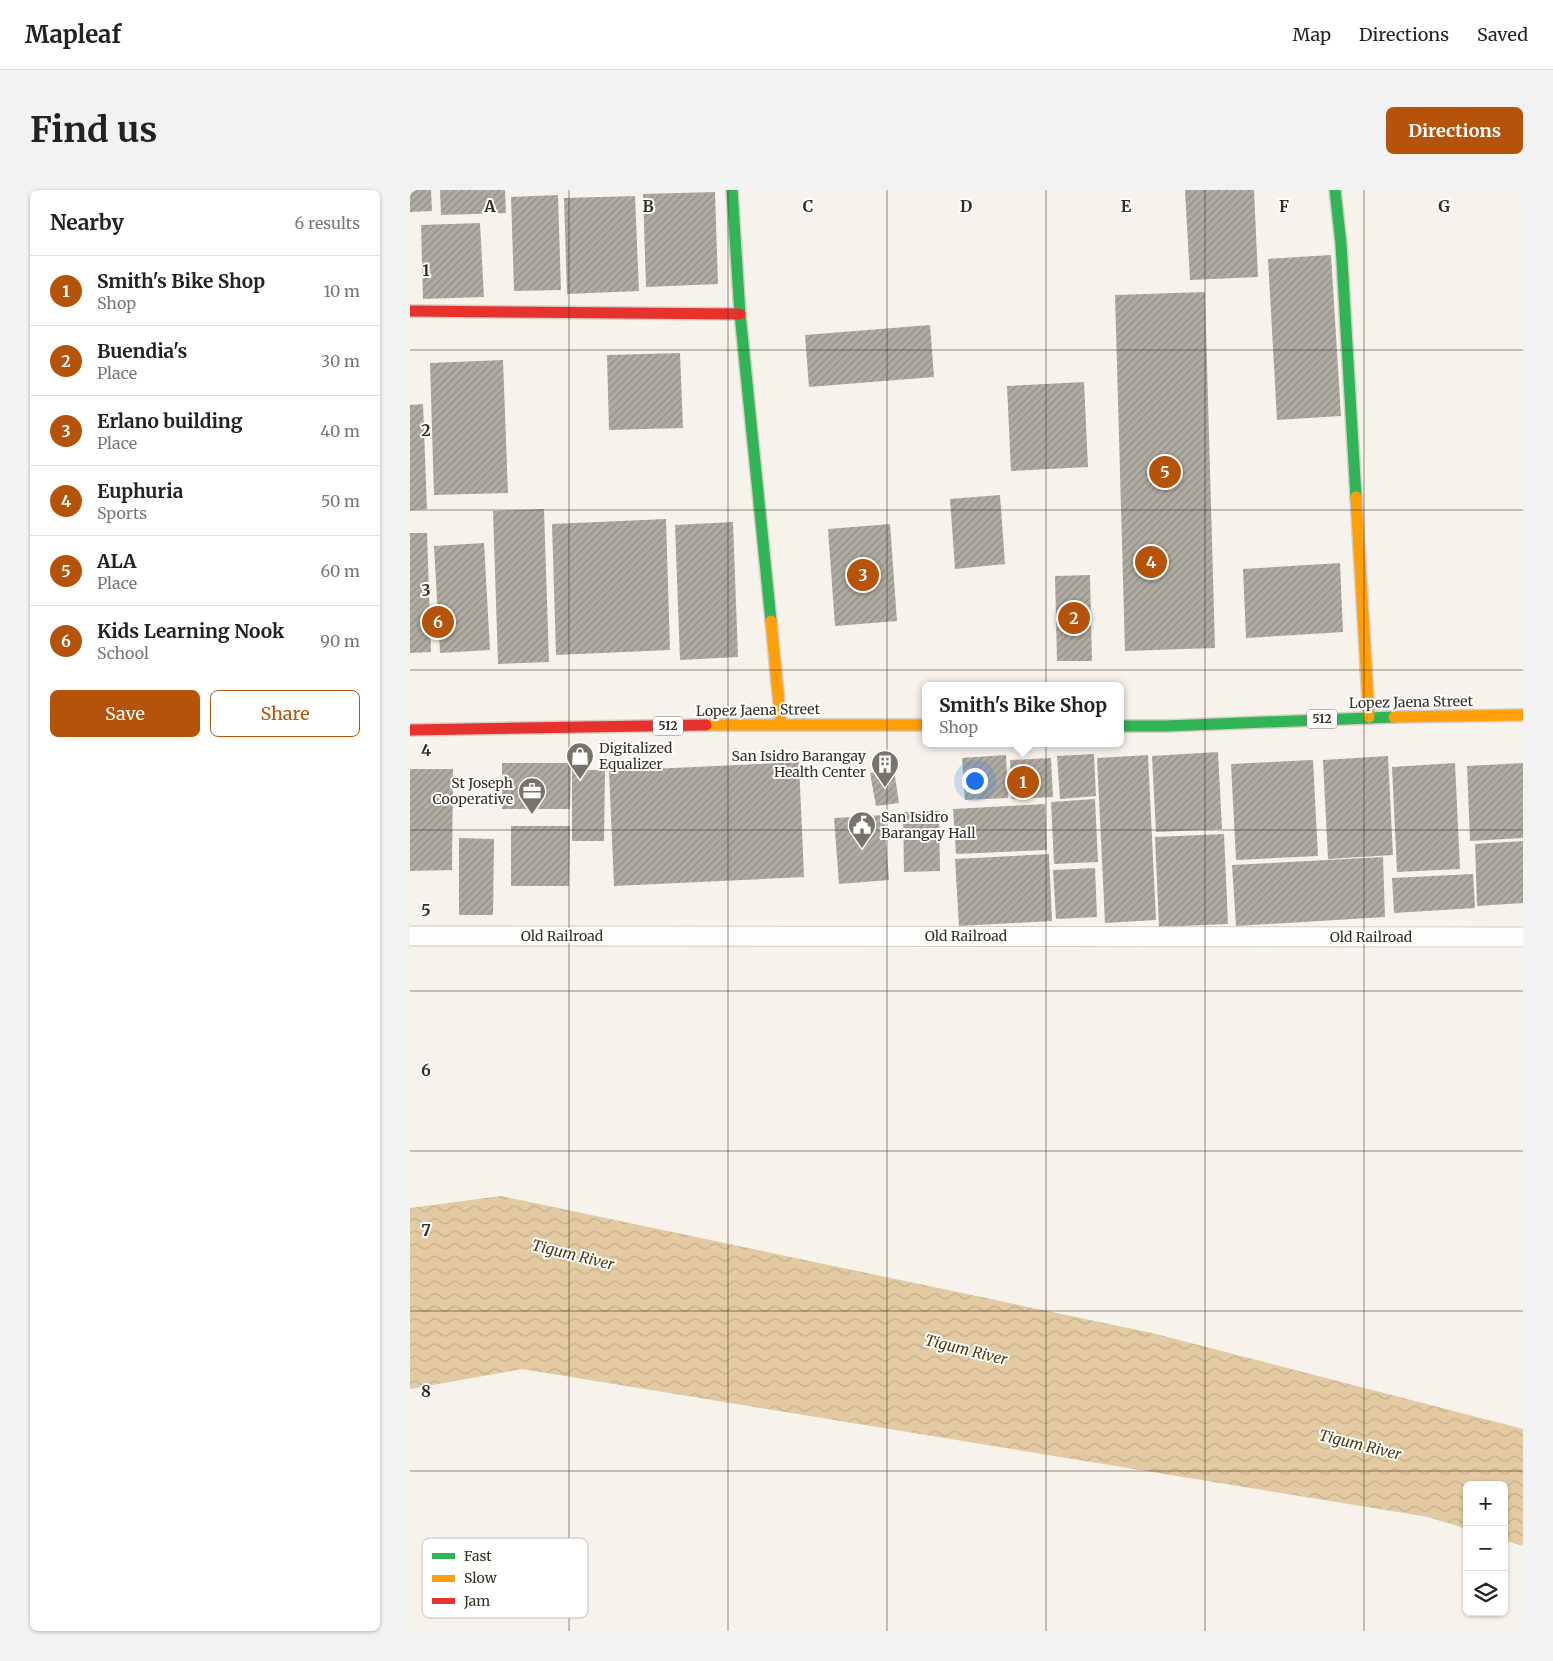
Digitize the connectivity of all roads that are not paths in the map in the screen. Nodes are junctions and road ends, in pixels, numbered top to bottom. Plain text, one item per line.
1 (732, 190) edge
2 (1335, 190) edge
3 (410, 311) edge
4 (740, 314) junction
5 (1523, 715) edge
6 (1369, 717) junction
7 (781, 724) junction
8 (922, 724) edge
9 (1124, 726) edge
10 (410, 730) edge
11 (410, 936) edge
12 (1523, 936) edge

1 - 4 street
2 - 6 street
3 - 4 street
4 - 7 street
5 - 6 street, Lopez Jaena Street / 512
6 - 9 street, Lopez Jaena Street / 512
7 - 8 street, Lopez Jaena Street / 512
7 - 10 street, Lopez Jaena Street / 512
11 - 12 lane, Old Railroad

